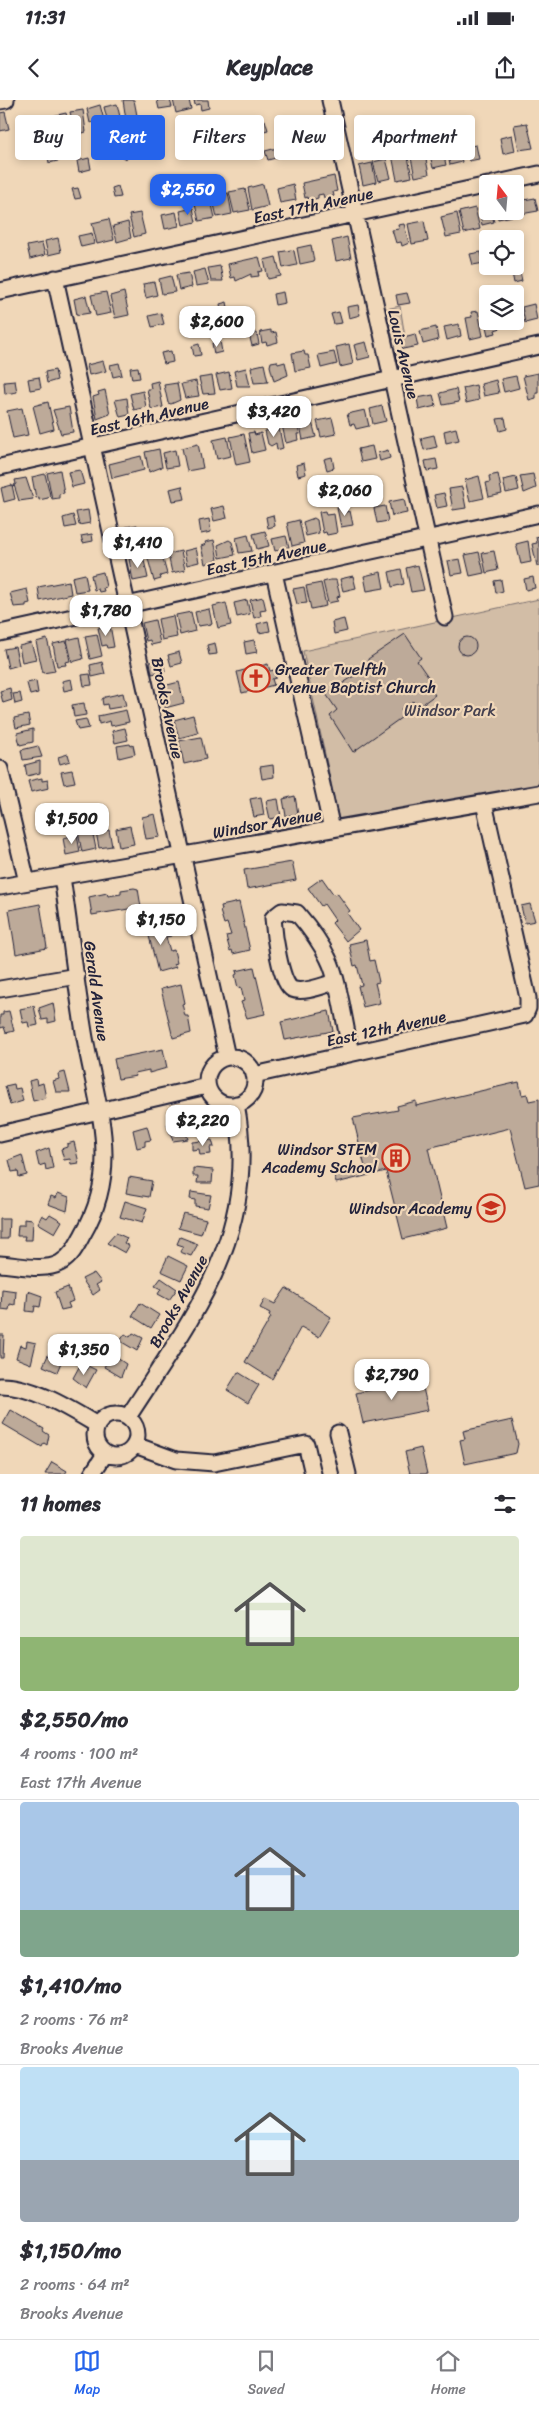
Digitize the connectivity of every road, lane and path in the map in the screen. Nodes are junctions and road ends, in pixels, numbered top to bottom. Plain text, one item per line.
1 (6, 100) edge
2 (330, 100) edge
3 (0, 101) edge
4 (539, 174) edge
5 (524, 177) edge
6 (479, 187) edge
7 (355, 214) junction
8 (55, 278) junction
9 (0, 291) edge
10 (539, 346) edge
11 (392, 380) junction
12 (92, 446) junction
13 (0, 467) edge
14 (539, 514) edge
15 (427, 539) junction
16 (274, 573) junction
17 (127, 605) junction
18 (444, 617) dead end
19 (0, 633) edge
20 (0, 769) edge
21 (539, 793) edge
22 (484, 803) junction
23 (332, 829) junction
24 (182, 854) junction
25 (62, 877) junction
26 (27, 882) junction
27 (0, 887) edge
28 (77, 976) junction
29 (335, 982) junction
30 (0, 989) edge
31 (351, 1053) junction
32 (227, 1057) junction
33 (254, 1075) junction
34 (207, 1086) junction
35 (236, 1104) junction
36 (101, 1110) junction
37 (0, 1134) edge
38 (0, 1264) edge
39 (0, 1386) edge
40 (128, 1417) junction
41 (97, 1425) junction
42 (338, 1434) dead end
43 (135, 1445) junction
44 (105, 1454) junction
45 (92, 1474) edge
46 (313, 1474) edge
47 (348, 1474) edge

1 - 3 street
2 - 7 street, Louis Avenue
4 - 5 street
6 - 7 street, East 17th Avenue
7 - 8 street, East 17th Avenue
7 - 11 street, Louis Avenue
8 - 9 street, East 17th Avenue
8 - 12 street, Brooks Avenue
10 - 11 street, East 16th Avenue
11 - 12 street, East 16th Avenue
11 - 15 street, Louis Avenue
12 - 13 street, East 16th Avenue
12 - 17 street, Brooks Avenue
14 - 15 street, East 15th Avenue
15 - 16 street, East 15th Avenue
15 - 18 street, Louis Avenue
16 - 17 street, East 15th Avenue
16 - 23 street
17 - 19 street, East 15th Avenue
17 - 24 street, Brooks Avenue
20 - 26 street
21 - 22 street, Windsor Avenue
22 - 23 street, Windsor Avenue
22 - 31 street, East 12th Avenue
23 - 24 street, Windsor Avenue
24 - 25 street, Windsor Avenue
24 - 32 street, Brooks Avenue
25 - 26 street, Windsor Avenue
25 - 28 street, Gerald Avenue
26 - 27 street, Windsor Avenue
28 - 30 street
28 - 36 street, Gerald Avenue
29 - 29 street
29 - 31 street
31 - 33 street, East 12th Avenue
32 - 33 street
32 - 34 street
33 - 35 street
34 - 35 street
34 - 36 street
35 - 40 street, Brooks Avenue
36 - 37 street
36 - 38 street, Gerald Avenue
39 - 41 street
40 - 41 street
40 - 43 street
41 - 44 street
42 - 47 street
43 - 44 street
43 - 46 street
44 - 45 street

